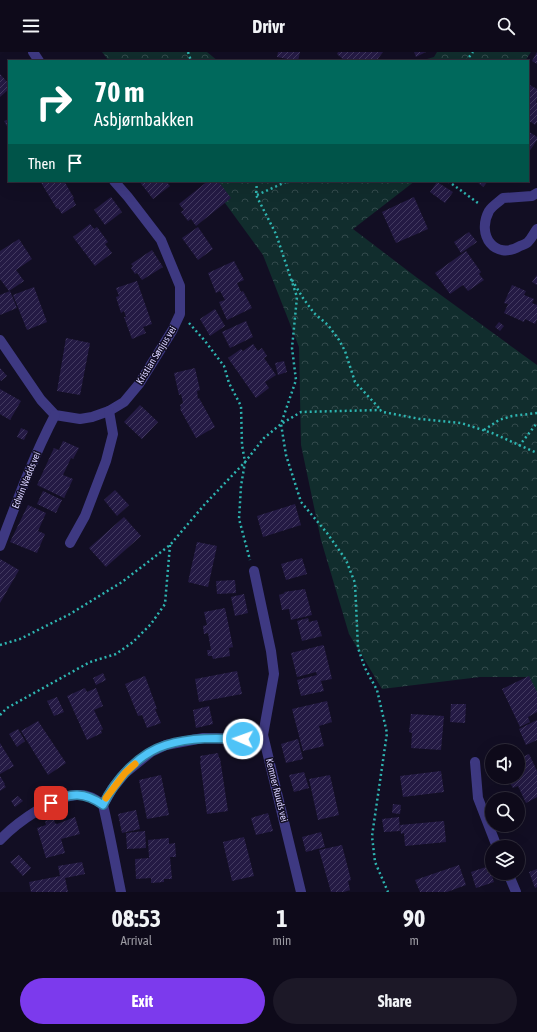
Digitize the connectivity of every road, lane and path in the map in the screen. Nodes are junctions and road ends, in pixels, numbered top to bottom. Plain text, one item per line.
1 (115, 182) edge
2 (257, 182) edge
3 (286, 182) edge
4 (449, 182) edge
5 (537, 193) edge
6 (256, 195) junction
7 (490, 211) junction
8 (537, 229) edge
9 (290, 275) junction
10 (180, 314) junction
11 (0, 340) edge
12 (380, 410) junction
13 (109, 411) junction
14 (537, 413) edge
15 (55, 415) junction
16 (537, 423) edge
17 (281, 424) junction
18 (484, 430) junction
19 (519, 446) junction
20 (537, 454) edge
21 (245, 462) junction
22 (70, 543) dead end
23 (170, 545) junction
24 (0, 546) edge
25 (254, 571) joint
26 (0, 645) edge
27 (0, 714) edge
28 (263, 735) junction
29 (475, 762) dead end
30 (103, 805) junction
31 (0, 840) edge
32 (494, 840) edge
33 (511, 880) edge
34 (121, 892) edge
35 (301, 892) edge
36 (388, 892) edge
37 (516, 892) edge

1 - 10 street, Kristian Sønjus vei
2 - 6 path
3 - 6 path
4 - 7 path
5 - 7 street
6 - 9 path
7 - 8 street
9 - 12 path
9 - 17 path
10 - 13 street, Kristian Sønjus vei
10 - 21 path
11 - 15 street
12 - 17 path
12 - 18 path
13 - 15 street, Kristian Sønjus vei
13 - 22 street
14 - 18 path
15 - 24 street, Edwin Wadds vei
16 - 19 path
17 - 21 path
17 - 36 path
18 - 19 path
19 - 20 path
21 - 23 path
21 - 25 path
23 - 26 path
23 - 27 path
25 - 28 street, Kemner Ruuds vei
28 - 30 street
28 - 35 street, Kemner Ruuds vei
29 - 32 street
30 - 31 street
30 - 34 street
33 - 37 street

